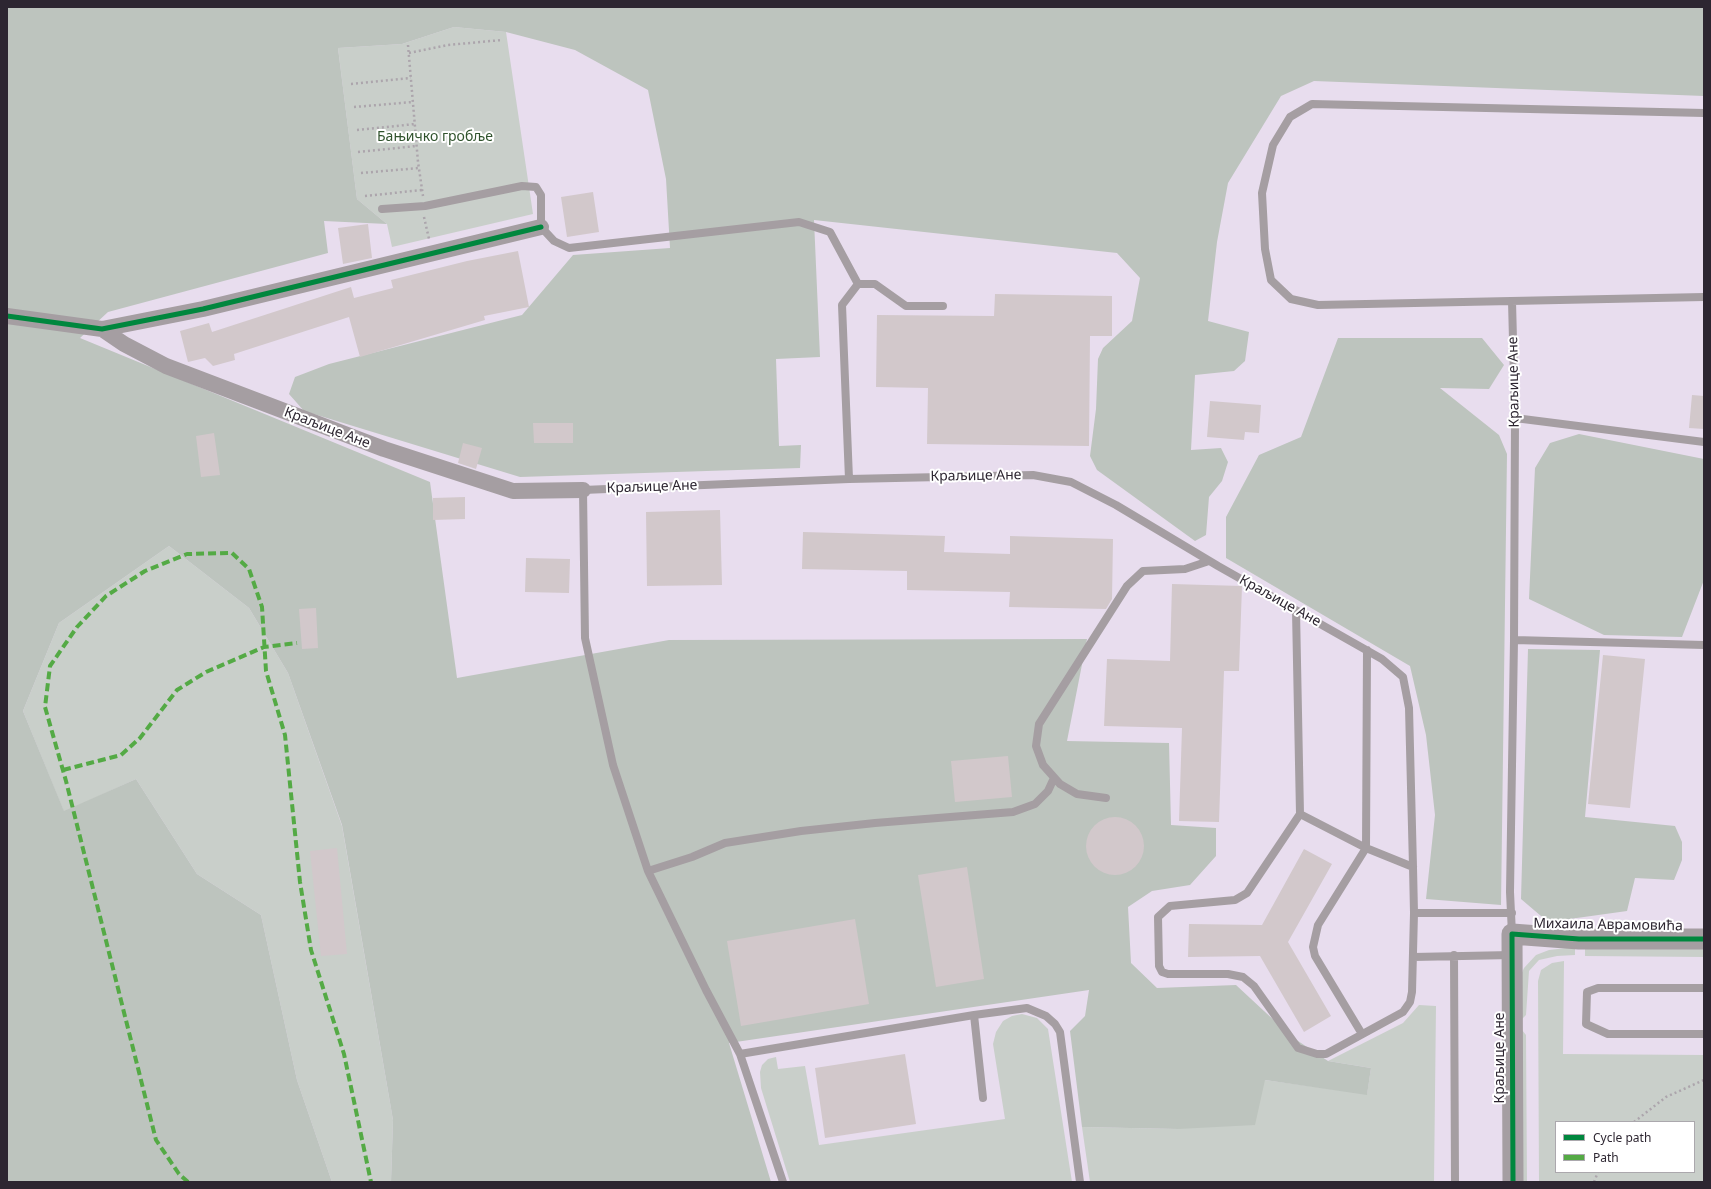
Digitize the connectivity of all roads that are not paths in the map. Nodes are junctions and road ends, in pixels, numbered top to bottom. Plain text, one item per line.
1 (1704, 112) edge
2 (382, 209) dead end
3 (541, 227) junction
4 (858, 284) junction
5 (1704, 297) edge
6 (1512, 301) junction
7 (943, 306) dead end
8 (7, 316) edge
9 (102, 329) junction
10 (1515, 418) junction
11 (1704, 442) edge
12 (849, 479) junction
13 (583, 490) junction
14 (1209, 561) junction
15 (1296, 611) junction
16 (1514, 640) junction
17 (1704, 645) edge
18 (1367, 650) junction
19 (1054, 778) junction
20 (1106, 798) dead end
21 (1300, 814) junction
22 (1366, 848) junction
23 (1413, 867) junction
24 (648, 871) junction
25 (1512, 913) junction
26 (1414, 914) junction
27 (1512, 934) junction
28 (1704, 939) edge
29 (1454, 955) junction
30 (1512, 956) junction
31 (1413, 957) junction
32 (1704, 988) edge
33 (974, 1014) junction
34 (1362, 1034) junction
35 (1704, 1034) edge
36 (740, 1054) junction
37 (983, 1098) dead end
38 (783, 1182) edge
39 (1080, 1182) edge
40 (1455, 1182) edge
41 (1513, 1182) edge

1 - 6 lane
2 - 3 lane
3 - 4 lane
3 - 9 street
4 - 7 lane
4 - 12 lane
5 - 6 lane
6 - 10 lane, Краљице Ане
8 - 9 street
9 - 13 street, Краљице Ане
10 - 11 lane
10 - 16 lane, Краљице Ане
12 - 13 lane, Краљице Ане
12 - 14 lane, Краљице Ане
13 - 24 lane
14 - 15 lane, Краљице Ане
14 - 19 lane
15 - 18 lane, Краљице Ане
15 - 21 lane
16 - 17 lane
16 - 25 lane, Краљице Ане
18 - 22 lane
18 - 23 lane, Краљице Ане
19 - 20 lane
19 - 24 lane
21 - 22 lane
21 - 34 lane, Краљице Ане
22 - 23 lane
22 - 34 lane
23 - 26 lane, Краљице Ане
24 - 36 lane
25 - 26 lane
25 - 27 lane, Краљице Ане
26 - 31 lane, Краљице Ане
27 - 28 street, Михаила Аврамовића
27 - 30 street, Краљице Ане
29 - 30 lane
29 - 31 lane
29 - 40 lane
30 - 41 street, Краљице Ане
31 - 34 lane, Краљице Ане
32 - 35 lane
33 - 36 lane
33 - 37 lane
33 - 39 lane
36 - 38 lane

